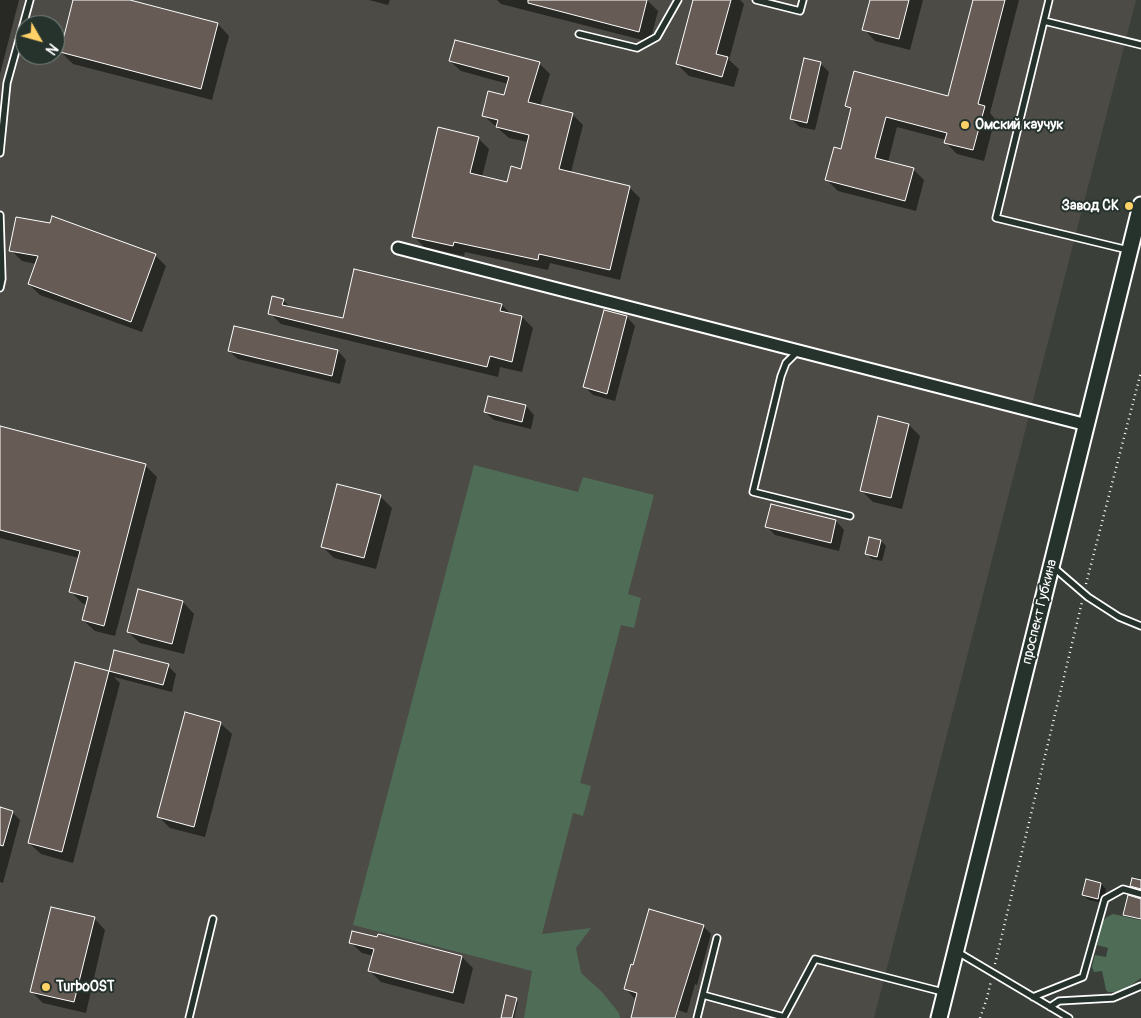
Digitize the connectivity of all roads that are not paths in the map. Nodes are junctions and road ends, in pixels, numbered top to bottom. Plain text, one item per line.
1 (30, 0) edge
2 (678, 0) edge
3 (756, 0) edge
4 (803, 0) edge
5 (1049, 0) edge
6 (1044, 21) junction
7 (579, 34) dead end
8 (1141, 45) edge
9 (0, 80) edge
10 (7, 83) junction
11 (0, 153) edge
12 (1141, 205) edge
13 (0, 215) edge
14 (398, 248) dead end
15 (1130, 250) junction
16 (1, 268) edge
17 (0, 288) edge
18 (798, 351) junction
19 (1088, 425) junction
20 (850, 516) dead end
21 (1052, 566) junction
22 (1141, 626) edge
23 (1141, 894) edge
24 (213, 919) dead end
25 (717, 938) dead end
26 (956, 951) junction
27 (1141, 986) edge
28 (946, 993) junction
29 (703, 995) junction
30 (1033, 997) junction
31 (1050, 1006) junction
32 (189, 1018) edge
33 (697, 1018) edge
34 (939, 1018) edge
35 (1069, 1018) edge

1 - 10 lane
2 - 7 lane
3 - 4 lane
5 - 6 lane
6 - 8 lane
6 - 15 lane
9 - 10 lane
10 - 11 lane
12 - 15 main road, проспект Губкина
13 - 16 lane
14 - 18 street
15 - 19 main road, проспект Губкина
16 - 17 lane
18 - 19 street
18 - 20 lane
19 - 21 main road, проспект Губкина
21 - 22 lane
21 - 26 main road, проспект Губкина
23 - 30 lane
24 - 32 lane
25 - 29 lane
26 - 28 main road, проспект Губкина
26 - 30 lane
27 - 31 lane
28 - 29 lane
28 - 34 main road, проспект Губкина
29 - 33 lane
30 - 31 lane
31 - 35 lane

